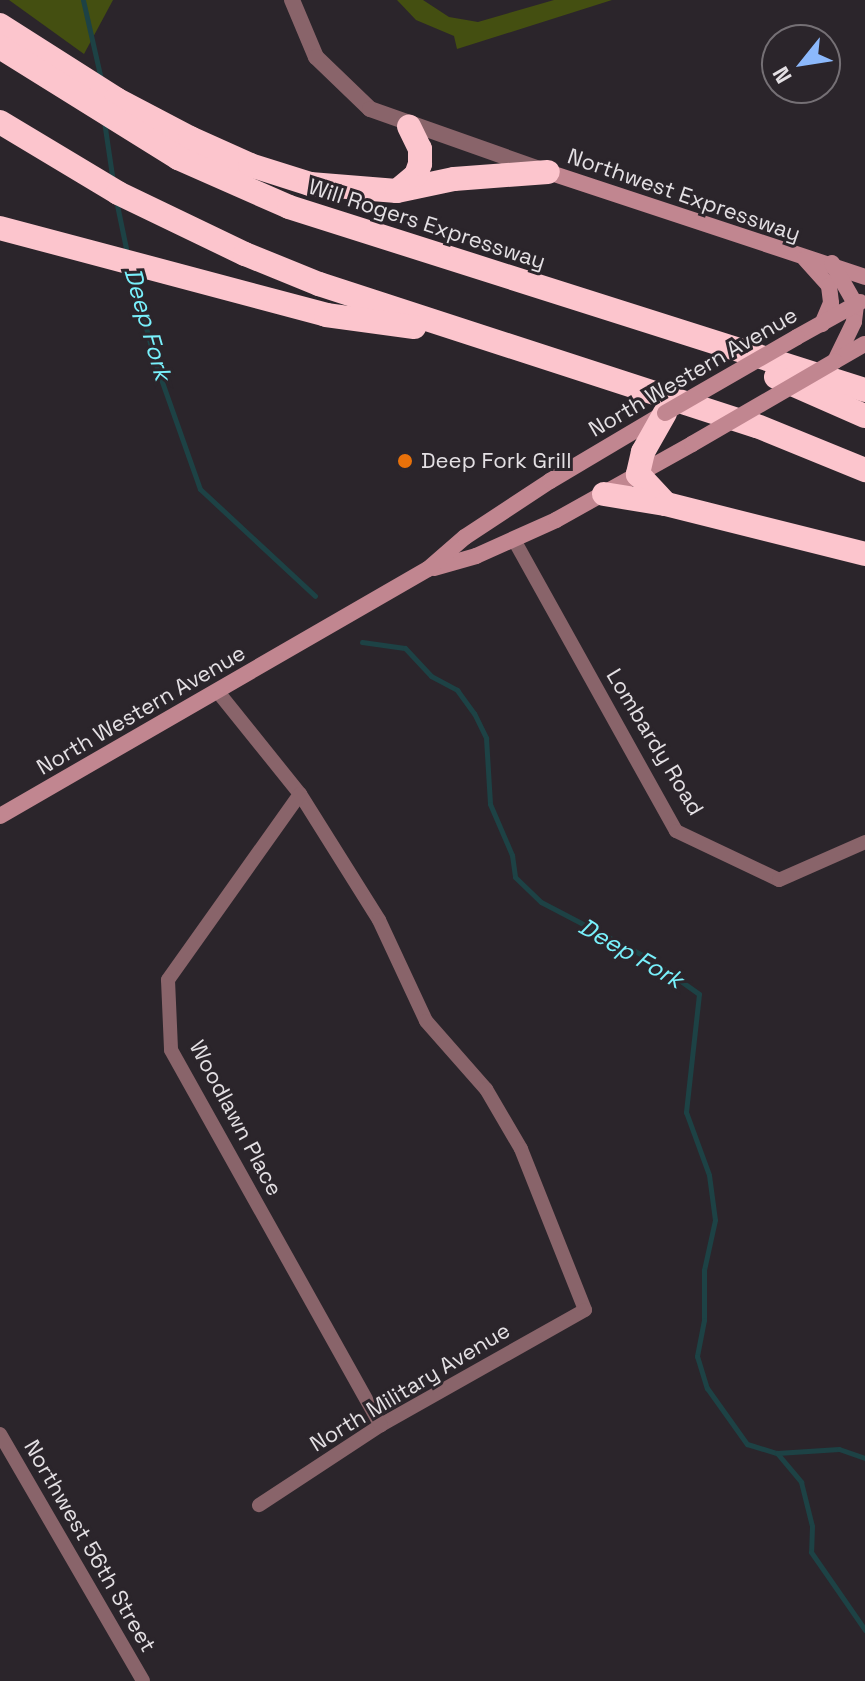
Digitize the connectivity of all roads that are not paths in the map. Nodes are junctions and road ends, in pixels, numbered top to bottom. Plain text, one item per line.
1 (292, 0) edge
2 (0, 25) edge
3 (0, 47) edge
4 (40, 63) junction
5 (0, 122) edge
6 (409, 126) junction
7 (184, 148) junction
8 (548, 172) junction
9 (397, 191) junction
10 (0, 228) edge
11 (805, 259) junction
12 (831, 262) junction
13 (865, 277) edge
14 (860, 302) edge
15 (822, 324) junction
16 (663, 327) junction
17 (482, 337) junction
18 (865, 344) edge
19 (841, 355) junction
20 (865, 390) edge
21 (865, 416) edge
22 (654, 424) junction
23 (862, 468) edge
24 (638, 474) junction
25 (604, 494) junction
26 (666, 504) junction
27 (514, 540) junction
28 (865, 554) edge
29 (428, 569) junction
30 (218, 692) junction
31 (300, 794) junction
32 (0, 816) edge
33 (865, 842) edge
34 (381, 1425) junction
35 (0, 1434) edge
36 (259, 1505) dead end
37 (143, 1681) edge

1 - 6 street
2 - 4 highway
3 - 4 highway, Will Rogers Expressway
4 - 7 highway, Will Rogers Expressway
5 - 17 highway
6 - 8 street
6 - 9 highway
7 - 9 highway
7 - 16 highway, Will Rogers Expressway
8 - 9 highway
8 - 11 main road, Northwest Expressway
10 - 17 highway
11 - 12 main road, Northwest Expressway
11 - 15 main road, Northwest Expressway
12 - 13 main road, Northwest Expressway
12 - 14 main road
14 - 15 main road, North Western Avenue
14 - 19 main road
15 - 22 main road, North Western Avenue, bridge
16 - 20 highway, Will Rogers Expressway
16 - 21 highway
17 - 23 highway
18 - 19 main road, North Western Avenue
19 - 24 main road, North Western Avenue, bridge
22 - 24 highway
22 - 29 main road, North Western Avenue
24 - 25 main road, North Western Avenue
24 - 26 highway
25 - 26 highway
25 - 27 main road, North Western Avenue
26 - 28 highway
27 - 29 main road, North Western Avenue
27 - 33 street, Lombardy Road
29 - 30 main road, North Western Avenue
30 - 31 street
30 - 32 main road, North Western Avenue
31 - 34 street, Woodlawn Place
31 - 34 street, North Military Avenue
34 - 36 street, North Military Avenue
35 - 37 street, Northwest 56th Street

